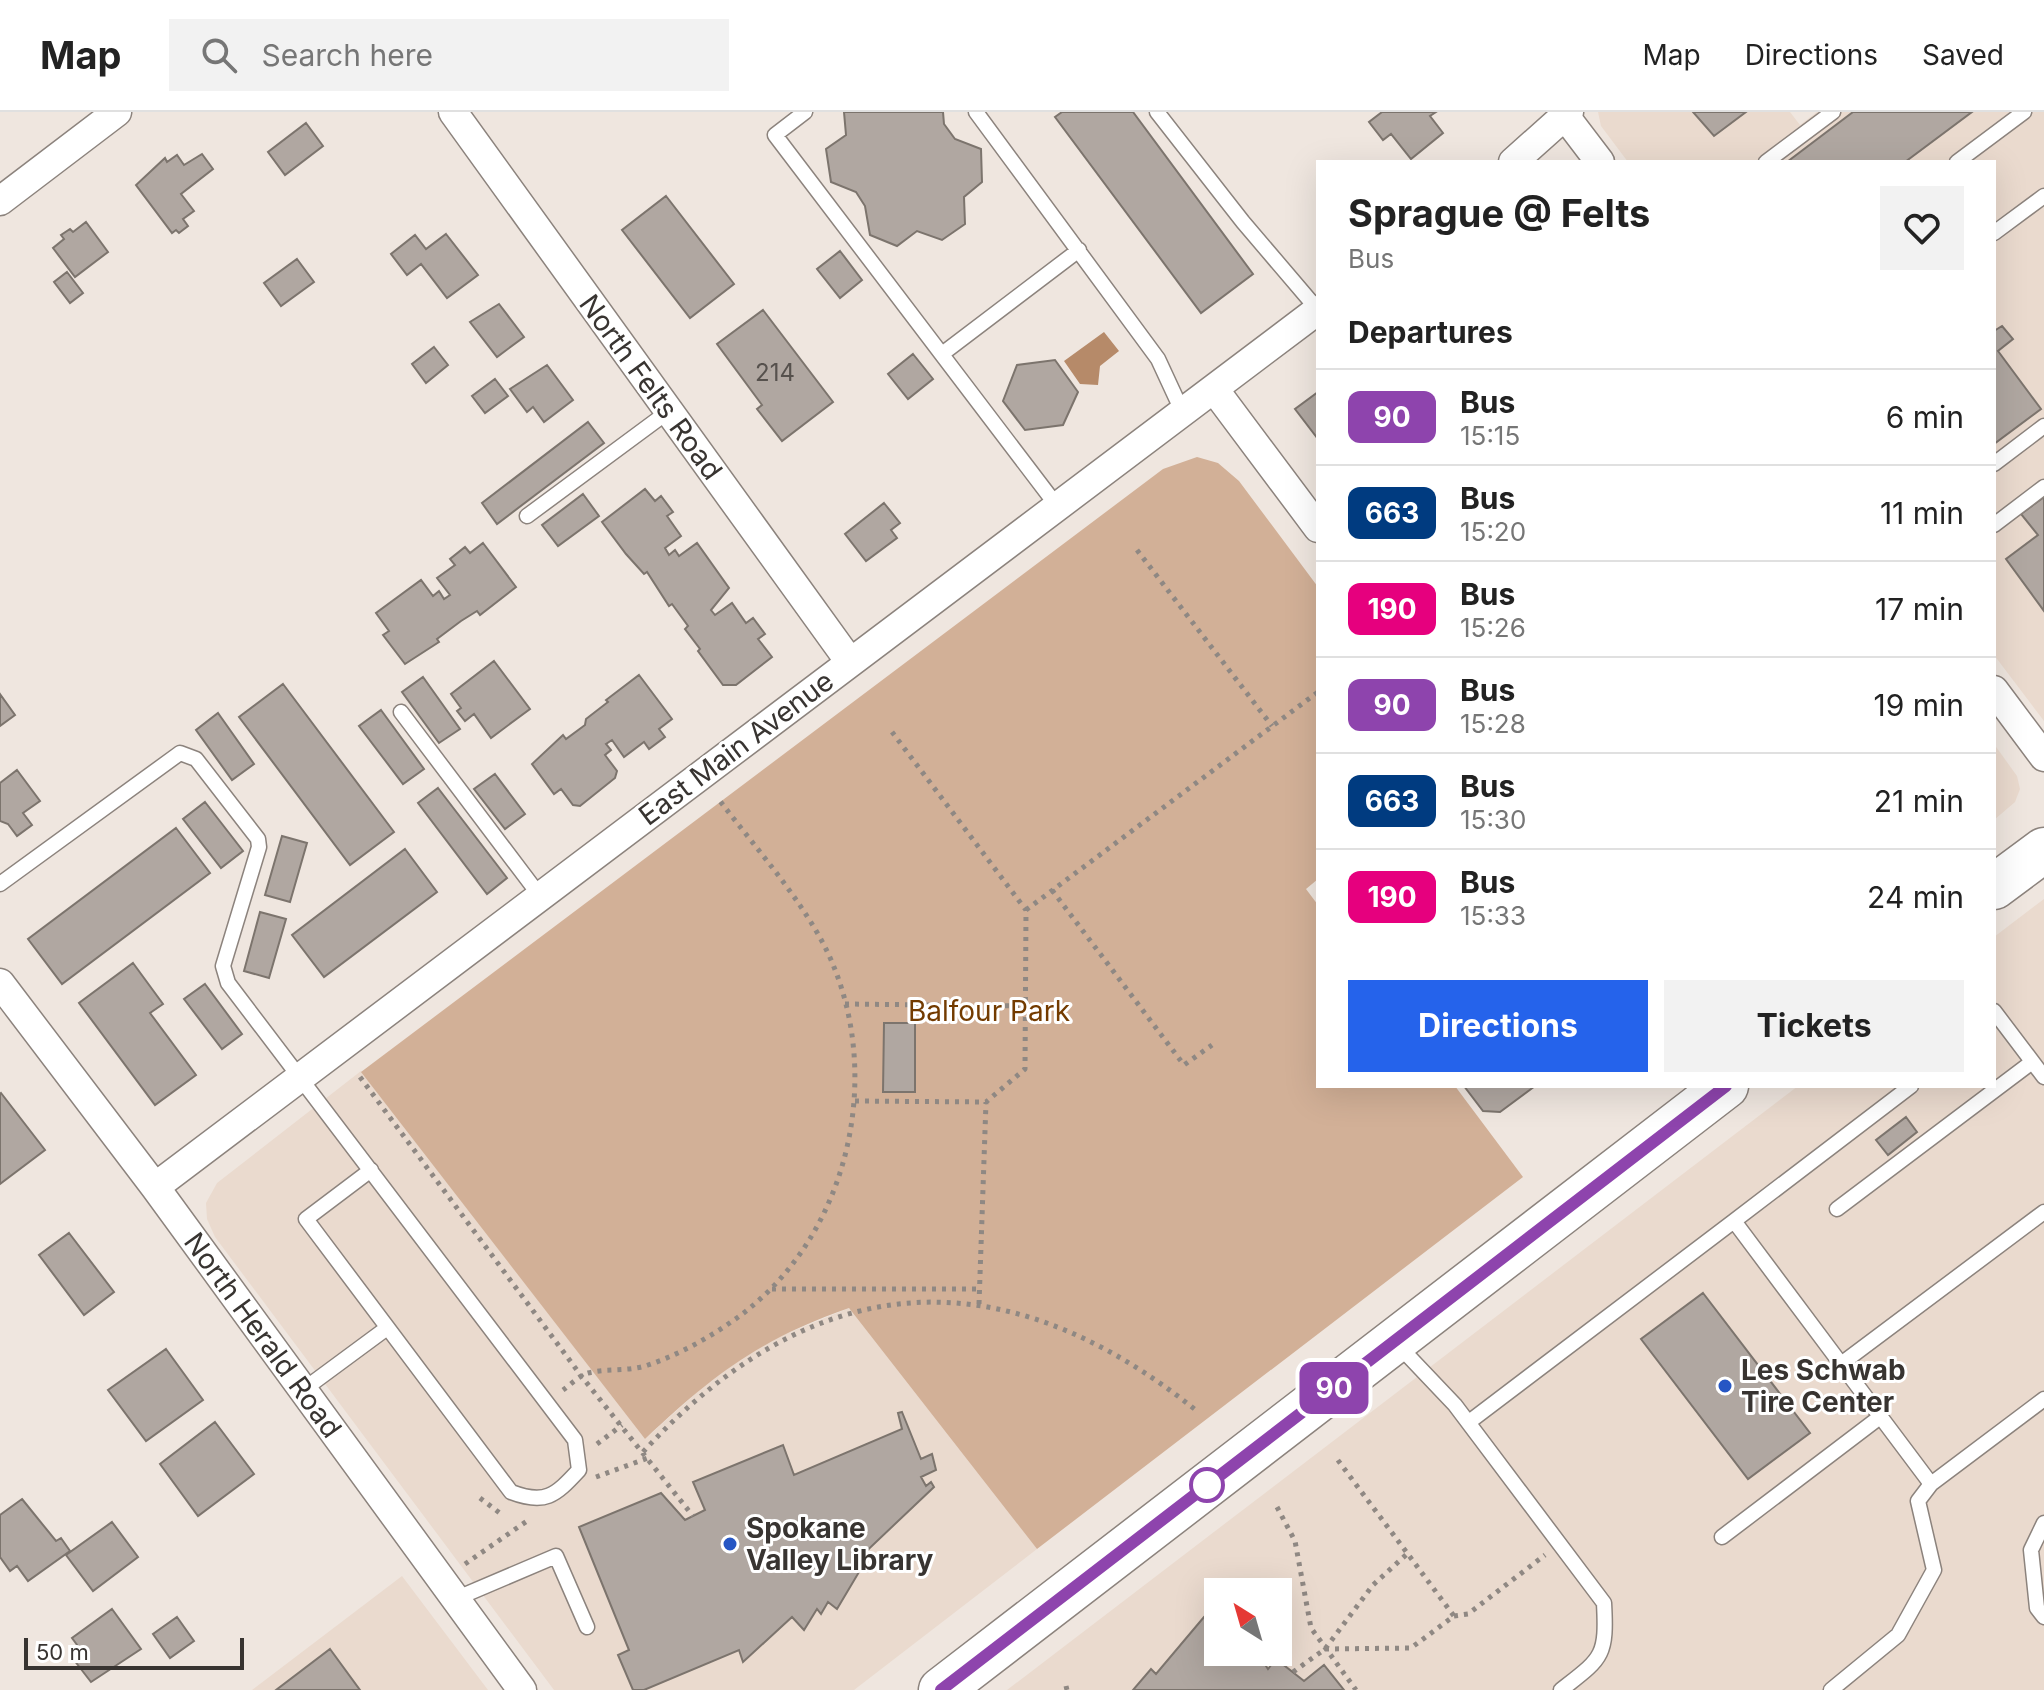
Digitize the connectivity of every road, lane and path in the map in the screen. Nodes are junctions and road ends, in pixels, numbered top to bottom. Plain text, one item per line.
1 (117, 112) edge
2 (453, 112) edge
3 (805, 112) edge
4 (976, 112) edge
5 (1157, 112) edge
6 (1833, 112) edge
7 (2024, 112) edge
8 (1566, 114) edge
9 (1515, 160) edge
10 (1599, 160) edge
11 (1769, 160) edge
12 (1960, 160) edge
13 (2044, 196) edge
14 (0, 201) edge
15 (1996, 232) edge
16 (1079, 250) junction
17 (1316, 308) edge
18 (1316, 312) edge
19 (942, 354) junction
20 (1214, 389) junction
21 (669, 411) junction
22 (1183, 413) junction
23 (2044, 426) edge
24 (1996, 462) edge
25 (2044, 487) edge
26 (1057, 506) junction
27 (527, 516) dead end
28 (1996, 523) edge
29 (1316, 525) edge
30 (1137, 550) dead end
31 (850, 662) junction
32 (1316, 693) edge
33 (1996, 693) edge
34 (401, 712) dead end
35 (1272, 726) junction
36 (892, 732) dead end
37 (2044, 757) edge
38 (700, 775) junction
39 (2044, 850) edge
40 (0, 884) edge
41 (1996, 886) edge
42 (1052, 890) junction
43 (540, 896) junction
44 (1026, 910) junction
45 (0, 983) edge
46 (845, 1004) junction
47 (1026, 1006) junction
48 (1996, 1018) edge
49 (1212, 1045) dead end
50 (2032, 1062) junction
51 (302, 1077) junction
52 (360, 1077) dead end
53 (2044, 1077) edge
54 (1723, 1088) edge
55 (1908, 1088) edge
56 (855, 1101) junction
57 (986, 1102) junction
58 (371, 1170) junction
59 (155, 1187) junction
60 (1837, 1209) dead end
61 (2044, 1212) edge
62 (1734, 1221) junction
63 (771, 1289) junction
64 (979, 1289) junction
65 (979, 1304) junction
66 (387, 1328) junction
67 (1395, 1341) junction
68 (1841, 1364) junction
69 (582, 1377) junction
70 (303, 1390) junction
71 (2044, 1399) edge
72 (546, 1403) junction
73 (1197, 1411) dead end
74 (1880, 1417) junction
75 (1469, 1422) junction
76 (622, 1425) junction
77 (593, 1447) dead end
78 (643, 1452) junction
79 (648, 1458) junction
80 (1337, 1459) dead end
81 (579, 1470) junction
82 (1931, 1484) junction
83 (1277, 1507) dead end
84 (693, 1516) dead end
85 (527, 1521) dead end
86 (2044, 1523) edge
87 (1722, 1537) dead end
88 (1560, 1544) junction
89 (1407, 1554) junction
90 (465, 1564) dead end
91 (455, 1599) junction
92 (1454, 1616) junction
93 (2044, 1617) edge
94 (587, 1627) dead end
95 (1325, 1649) junction
96 (1293, 1672) dead end
97 (522, 1690) edge
98 (941, 1690) edge
99 (1356, 1690) edge
100 (1561, 1690) edge
101 (1831, 1690) edge

1 - 14 street
2 - 21 street, North Felts Road
3 - 19 lane
4 - 16 lane
5 - 17 lane
6 - 11 lane
7 - 12 lane
8 - 9 street
8 - 10 street
13 - 15 lane
16 - 19 lane
16 - 22 lane
18 - 20 street, East Main Avenue
19 - 26 lane
20 - 22 street, East Main Avenue
20 - 29 street
21 - 27 lane
21 - 31 street, North Felts Road
22 - 26 street, East Main Avenue
23 - 24 lane
25 - 28 lane
26 - 31 street, East Main Avenue
30 - 35 path
31 - 38 street, East Main Avenue
32 - 35 path
33 - 37 street
34 - 43 lane
35 - 42 path
36 - 44 path
38 - 43 street, East Main Avenue
38 - 46 path
39 - 41 main road
40 - 51 lane
42 - 44 path
42 - 49 path
43 - 51 street, East Main Avenue
44 - 47 path
45 - 59 street, North Herald Road
46 - 47 path
46 - 56 path
47 - 57 path
48 - 50 lane
50 - 53 lane
50 - 60 lane
51 - 58 lane
51 - 59 street, East Main Avenue
52 - 69 path
54 - 67 main road
55 - 62 lane
56 - 57 path
56 - 63 path
57 - 64 path
58 - 66 lane
58 - 72 lane
59 - 70 street, North Herald Road
61 - 68 lane
62 - 68 lane
62 - 75 lane
63 - 64 path
63 - 69 path
64 - 65 path
65 - 73 path
65 - 78 path
66 - 70 lane
66 - 81 lane
67 - 75 lane
67 - 98 main road
68 - 74 lane
69 - 72 path
69 - 76 path
70 - 91 street, North Herald Road
71 - 82 lane
72 - 81 lane
74 - 82 lane
74 - 87 lane
75 - 88 lane
76 - 77 path
76 - 78 path
78 - 79 path
79 - 81 path
79 - 84 path
80 - 89 path
82 - 101 lane
83 - 95 path
85 - 90 path
86 - 93 lane
88 - 92 path
88 - 100 lane
89 - 92 path
89 - 95 path
91 - 94 lane
91 - 97 street, North Herald Road
92 - 95 path
95 - 96 path
95 - 99 path

